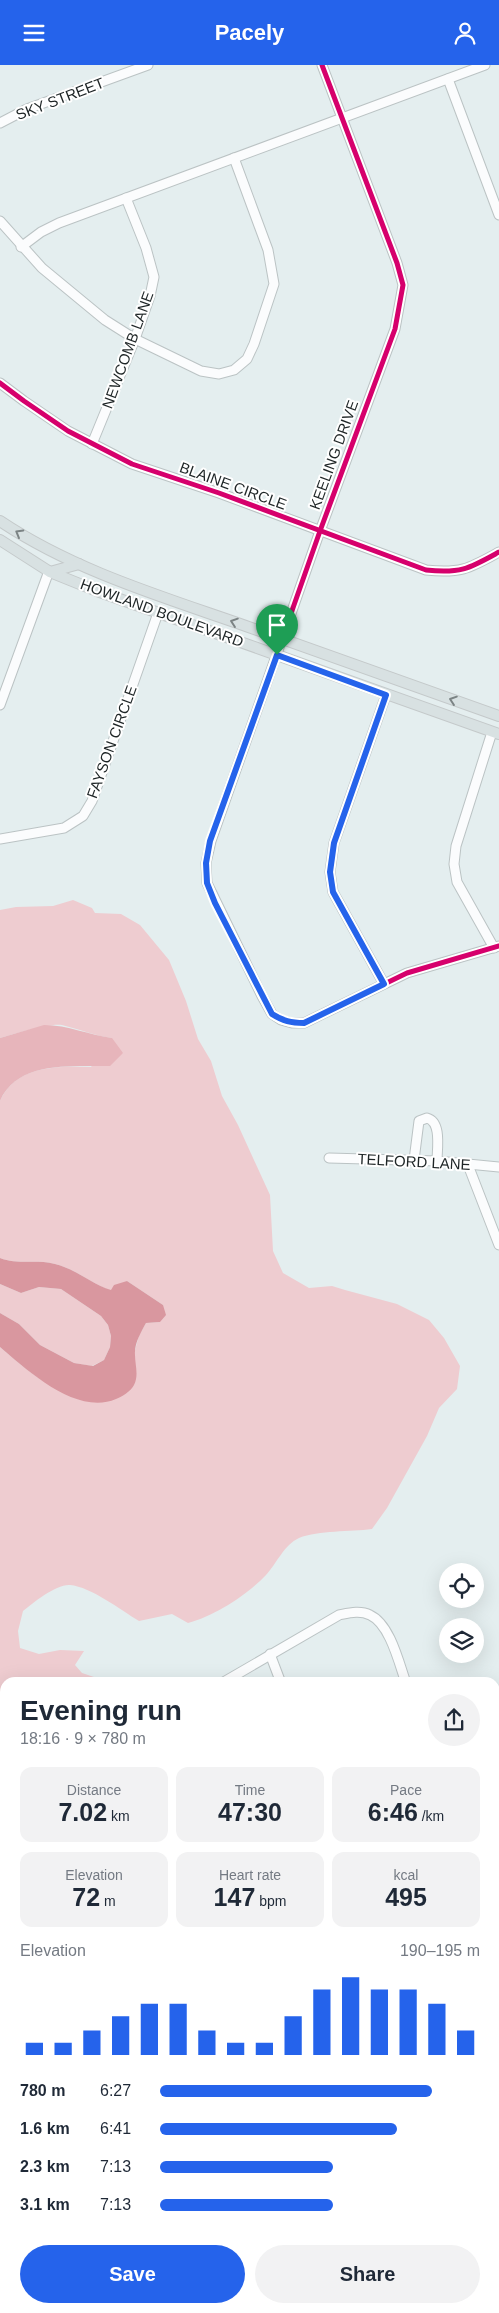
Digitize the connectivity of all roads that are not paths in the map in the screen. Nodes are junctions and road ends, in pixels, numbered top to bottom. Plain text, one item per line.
1 (148, 65) edge
2 (322, 65) edge
3 (485, 65) edge
4 (448, 79) junction
5 (342, 118) junction
6 (0, 123) edge
7 (234, 158) junction
8 (126, 198) junction
9 (499, 215) edge
10 (0, 221) edge
11 (21, 247) junction
12 (135, 339) junction
13 (0, 383) edge
14 (92, 444) junction
15 (0, 521) edge
16 (320, 531) junction
17 (0, 540) edge
18 (48, 549) junction
19 (499, 552) edge
20 (26, 557) junction
21 (79, 564) junction
22 (50, 571) junction
23 (158, 613) junction
24 (282, 639) junction
25 (277, 655) junction
26 (386, 695) junction
27 (0, 705) edge
28 (499, 716) edge
29 (495, 733) edge
30 (0, 839) edge
31 (496, 947) edge
32 (384, 984) junction
33 (329, 1158) dead end
34 (414, 1160) junction
35 (437, 1161) junction
36 (468, 1165) junction
37 (499, 1167) edge
38 (499, 1245) edge
39 (270, 1655) junction
40 (232, 1677) edge
41 (279, 1677) edge
42 (404, 1677) edge

1 - 6 street, SKY STREET
2 - 5 street, KEELING DRIVE
3 - 4 street
4 - 5 street
4 - 9 street
5 - 7 street
5 - 16 street, KEELING DRIVE
7 - 8 street
7 - 12 street
8 - 11 street
8 - 12 street, NEWCOMB LANE
10 - 11 street
11 - 12 street
12 - 14 street, NEWCOMB LANE
13 - 14 street, BLAINE CIRCLE
14 - 16 street, BLAINE CIRCLE
18 -> 15 main road, HOWLAND BOULEVARD
16 - 19 street, BLAINE CIRCLE
16 - 24 street, KEELING DRIVE
17 - 20 main road, HOWLAND BOULEVARD
18 - 20 main road
18 - 21 main road, HOWLAND BOULEVARD
20 - 22 main road, HOWLAND BOULEVARD
21 - 22 main road
24 -> 21 main road, HOWLAND BOULEVARD
22 - 23 main road, HOWLAND BOULEVARD
22 - 27 street
23 - 25 main road, HOWLAND BOULEVARD
23 - 30 street, FAYSON CIRCLE
24 - 25 street, KEELING DRIVE
28 -> 24 main road, HOWLAND BOULEVARD
25 - 26 main road, HOWLAND BOULEVARD
25 - 32 street, KEELING DRIVE
26 - 29 main road, HOWLAND BOULEVARD
26 - 32 street
29 - 31 street
31 - 32 street, KEELING DRIVE
33 - 34 street, TELFORD LANE
34 - 35 street, TELFORD LANE
34 - 35 street
35 - 36 street, TELFORD LANE
36 - 37 street, TELFORD LANE
36 - 38 street
39 - 40 street
39 - 41 street
39 - 42 street

